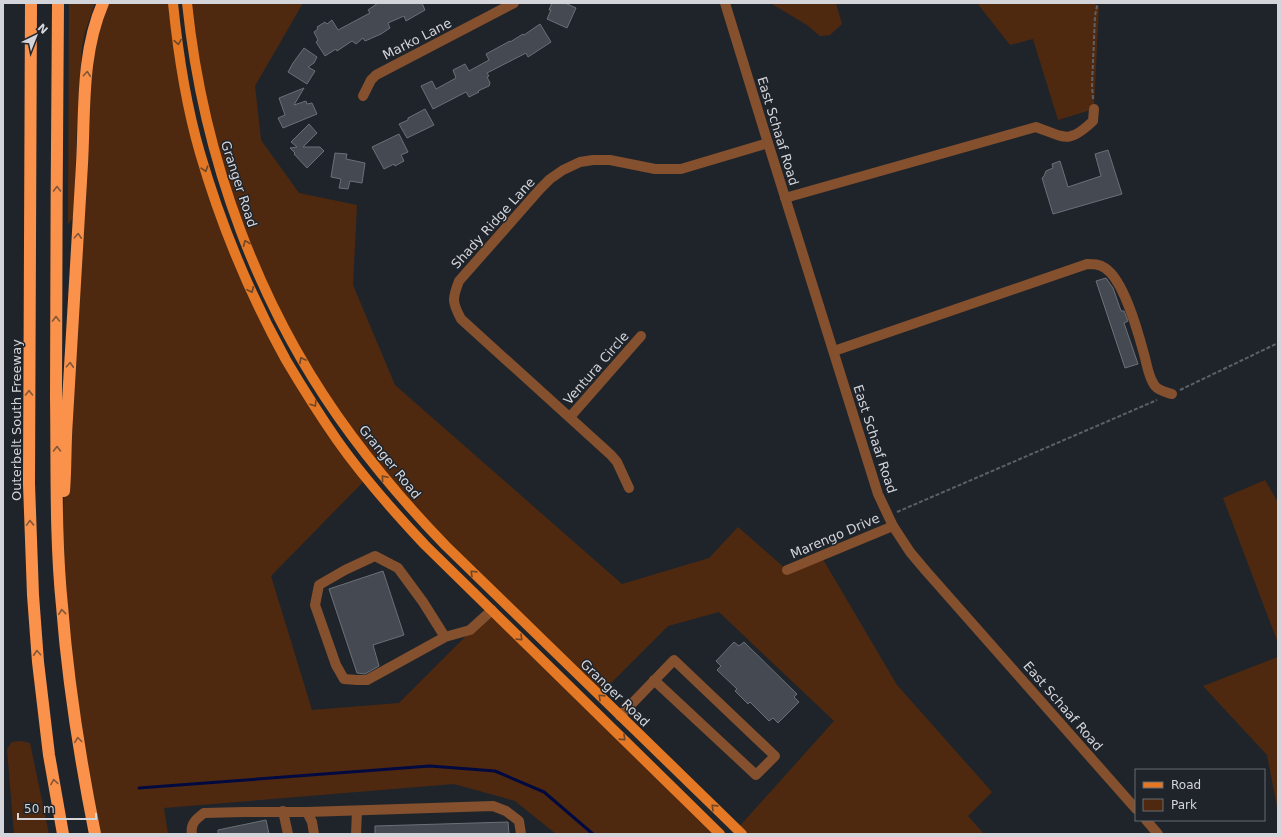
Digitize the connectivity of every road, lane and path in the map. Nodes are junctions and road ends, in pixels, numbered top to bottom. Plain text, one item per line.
1 (31, 3) edge
2 (58, 3) edge
3 (103, 3) edge
4 (173, 3) edge
5 (187, 3) edge
6 (514, 3) edge
7 (725, 3) edge
8 (1098, 3) edge
9 (363, 96) dead end
10 (1094, 109) joint
11 (768, 143) junction
12 (785, 198) junction
13 (641, 336) dead end
14 (1278, 343) edge
15 (834, 351) junction
16 (1172, 394) junction
17 (570, 417) junction
18 (629, 488) dead end
19 (889, 516) junction
20 (893, 526) junction
21 (59, 558) junction
22 (787, 570) dead end
23 (501, 600) junction
24 (492, 610) junction
25 (445, 637) junction
26 (654, 680) junction
27 (620, 716) junction
28 (1135, 808) edge
29 (283, 811) junction
30 (357, 811) junction
31 (307, 812) junction
32 (1147, 821) edge
33 (63, 834) edge
34 (95, 834) edge
35 (192, 834) edge
36 (288, 834) edge
37 (314, 834) edge
38 (356, 834) edge
39 (521, 834) edge
40 (720, 834) edge
41 (742, 834) edge
42 (1158, 834) edge

33 -> 1 highway, Outerbelt South Freeway
21 -> 2 highway
21 -> 3 highway
4 -> 24 main road, Granger Road
23 -> 5 main road, Granger Road
6 - 9 street, Marko Lane
7 - 11 street, East Schaaf Road
8 - 10 path
10 - 12 street
11 - 12 street, East Schaaf Road
11 - 17 street, Shady Ridge Lane
12 - 15 street, East Schaaf Road
13 - 17 street, Ventura Circle
14 - 16 path
15 - 16 street
15 - 19 street, East Schaaf Road
16 - 19 path
17 - 18 street, Shady Ridge Lane
19 - 20 street, East Schaaf Road
20 - 22 street, Marengo Drive
20 - 28 street, East Schaaf Road
34 -> 21 highway
23 - 24 main road
27 -> 23 main road, Granger Road
24 - 25 street
24 -> 40 main road, Granger Road
25 - 25 street
26 - 26 street
26 - 27 street
41 -> 27 main road, Granger Road
29 - 31 street
29 - 35 street
29 - 36 street
30 - 31 street
30 - 38 street
30 - 39 street
31 - 37 street
32 - 42 street

